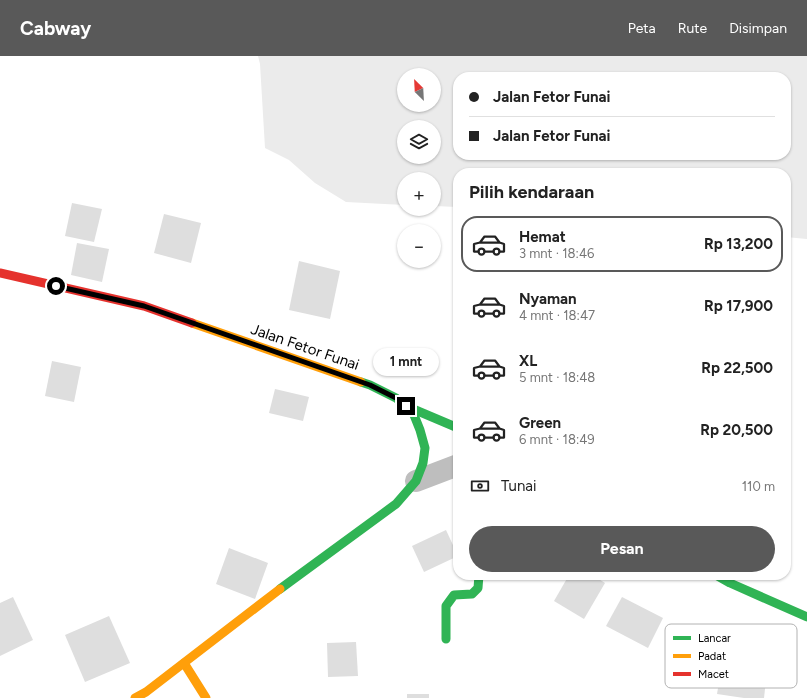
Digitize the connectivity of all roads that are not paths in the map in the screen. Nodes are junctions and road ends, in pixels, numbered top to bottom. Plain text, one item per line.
1 (0, 273) edge
2 (406, 406) junction
3 (453, 426) edge
4 (453, 467) edge
5 (416, 482) junction
6 (479, 580) edge
7 (725, 580) edge
8 (807, 617) edge
9 (446, 639) dead end
10 (184, 663) junction
11 (135, 698) edge
12 (206, 698) edge

1 - 2 street, Jalan Fetor Funai
2 - 3 street
2 - 5 street, Jalan Fetor Funai
4 - 5 street
5 - 10 street, Jalan Fetor Funai
6 - 9 street
7 - 8 street
10 - 11 street, Jalan Fetor Funai
10 - 12 street

